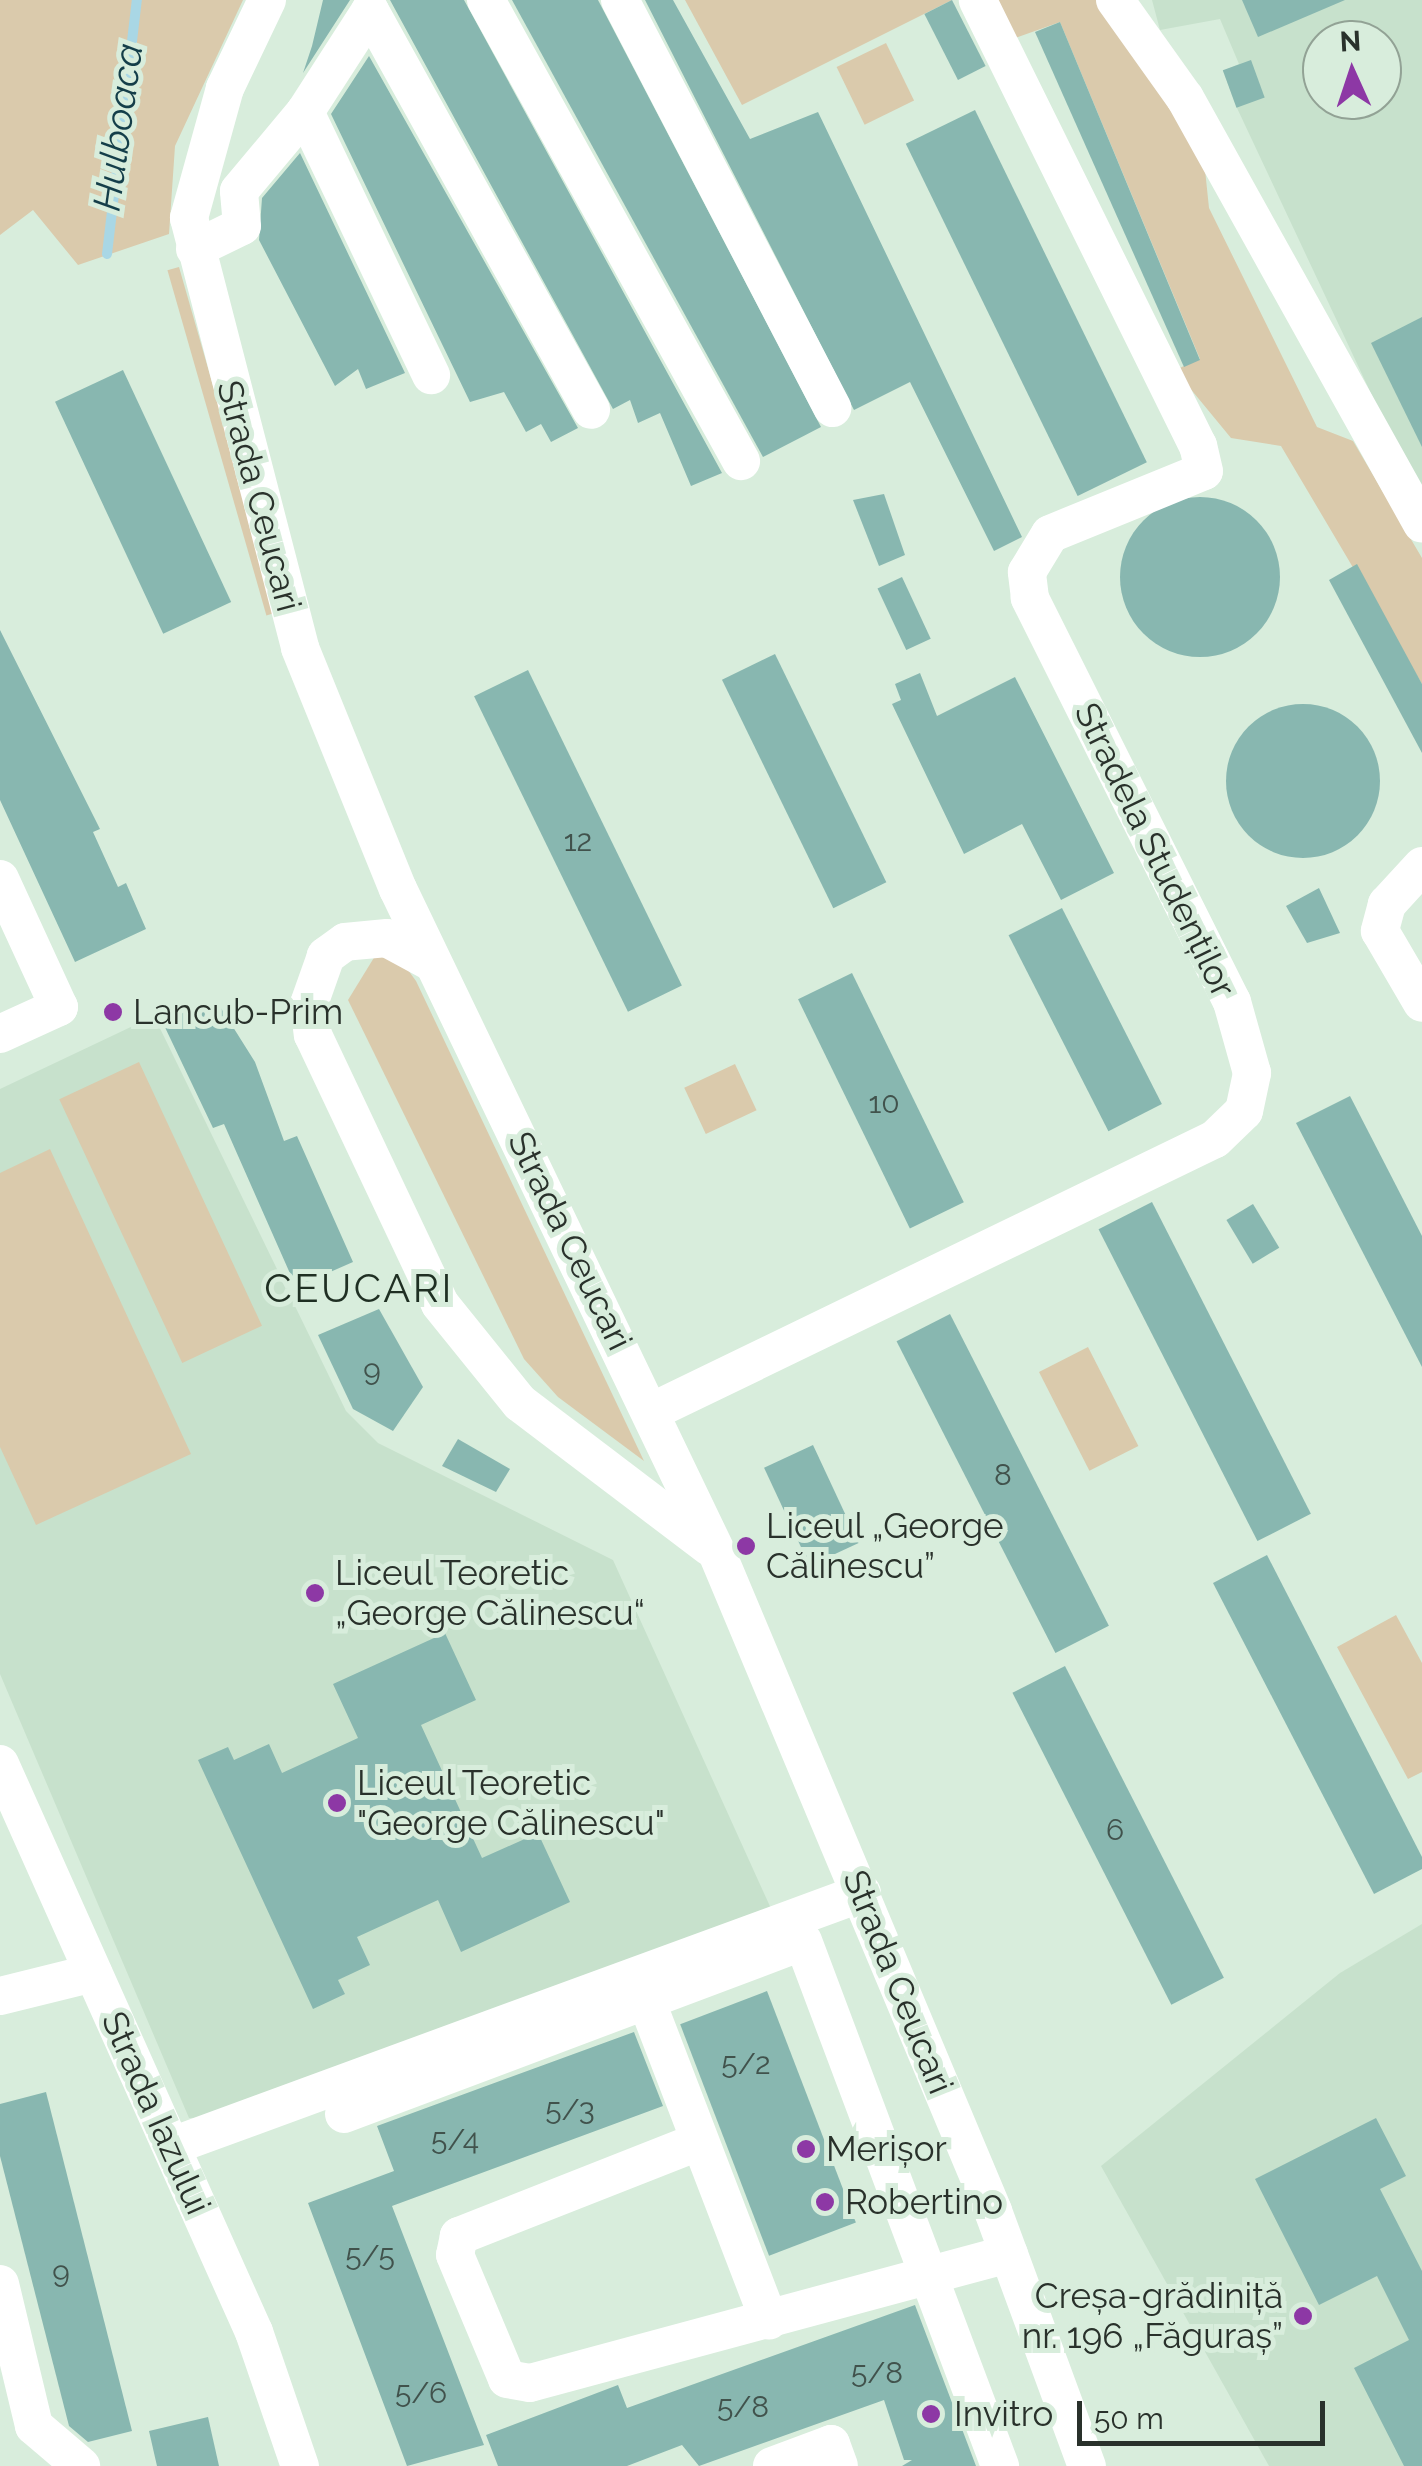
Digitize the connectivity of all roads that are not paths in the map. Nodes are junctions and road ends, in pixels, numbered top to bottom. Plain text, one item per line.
1 (268, 0) edge
2 (486, 0) edge
3 (620, 0) edge
4 (978, 0) edge
5 (1115, 0) edge
6 (374, 6) edge
7 (304, 112) junction
8 (194, 249) junction
9 (432, 374) dead end
10 (832, 408) dead end
11 (591, 410) dead end
12 (742, 461) dead end
13 (1422, 523) edge
14 (1422, 866) edge
15 (0, 879) edge
16 (433, 963) junction
17 (1422, 1003) edge
18 (0, 1034) edge
19 (653, 1411) junction
20 (718, 1553) junction
21 (0, 1764) edge
22 (866, 1903) junction
23 (803, 1941) junction
24 (93, 1974) junction
25 (0, 1996) edge
26 (648, 2004) junction
27 (344, 2114) dead end
28 (694, 2143) junction
29 (172, 2146) junction
30 (1008, 2254) junction
31 (928, 2278) junction
32 (0, 2284) edge
33 (768, 2321) junction
34 (81, 2466) edge
35 (300, 2466) edge
36 (772, 2466) edge
37 (840, 2466) edge
38 (1000, 2466) edge
39 (1087, 2466) edge

1 - 8 street, Strada Ceucari
2 - 12 street
3 - 10 street
4 - 19 street, Stradela Studenților
5 - 13 street
6 - 7 street
6 - 11 street
7 - 8 street
7 - 9 street
8 - 16 street, Strada Ceucari
14 - 17 street
15 - 18 street
16 - 19 street, Strada Ceucari
16 - 20 street
19 - 20 street, Strada Ceucari
20 - 22 street, Strada Ceucari
21 - 24 street, Strada Iazului
22 - 23 street
22 - 29 street
22 - 30 street, Strada Ceucari
23 - 26 street
23 - 31 street
24 - 25 street
24 - 29 street, Strada Iazului
26 - 27 street
26 - 28 street
28 - 33 street
28 - 33 street
29 - 35 street, Strada Iazului
30 - 31 street
30 - 39 street, Strada Ceucari
31 - 33 street
31 - 38 street
32 - 34 street
36 - 37 street

